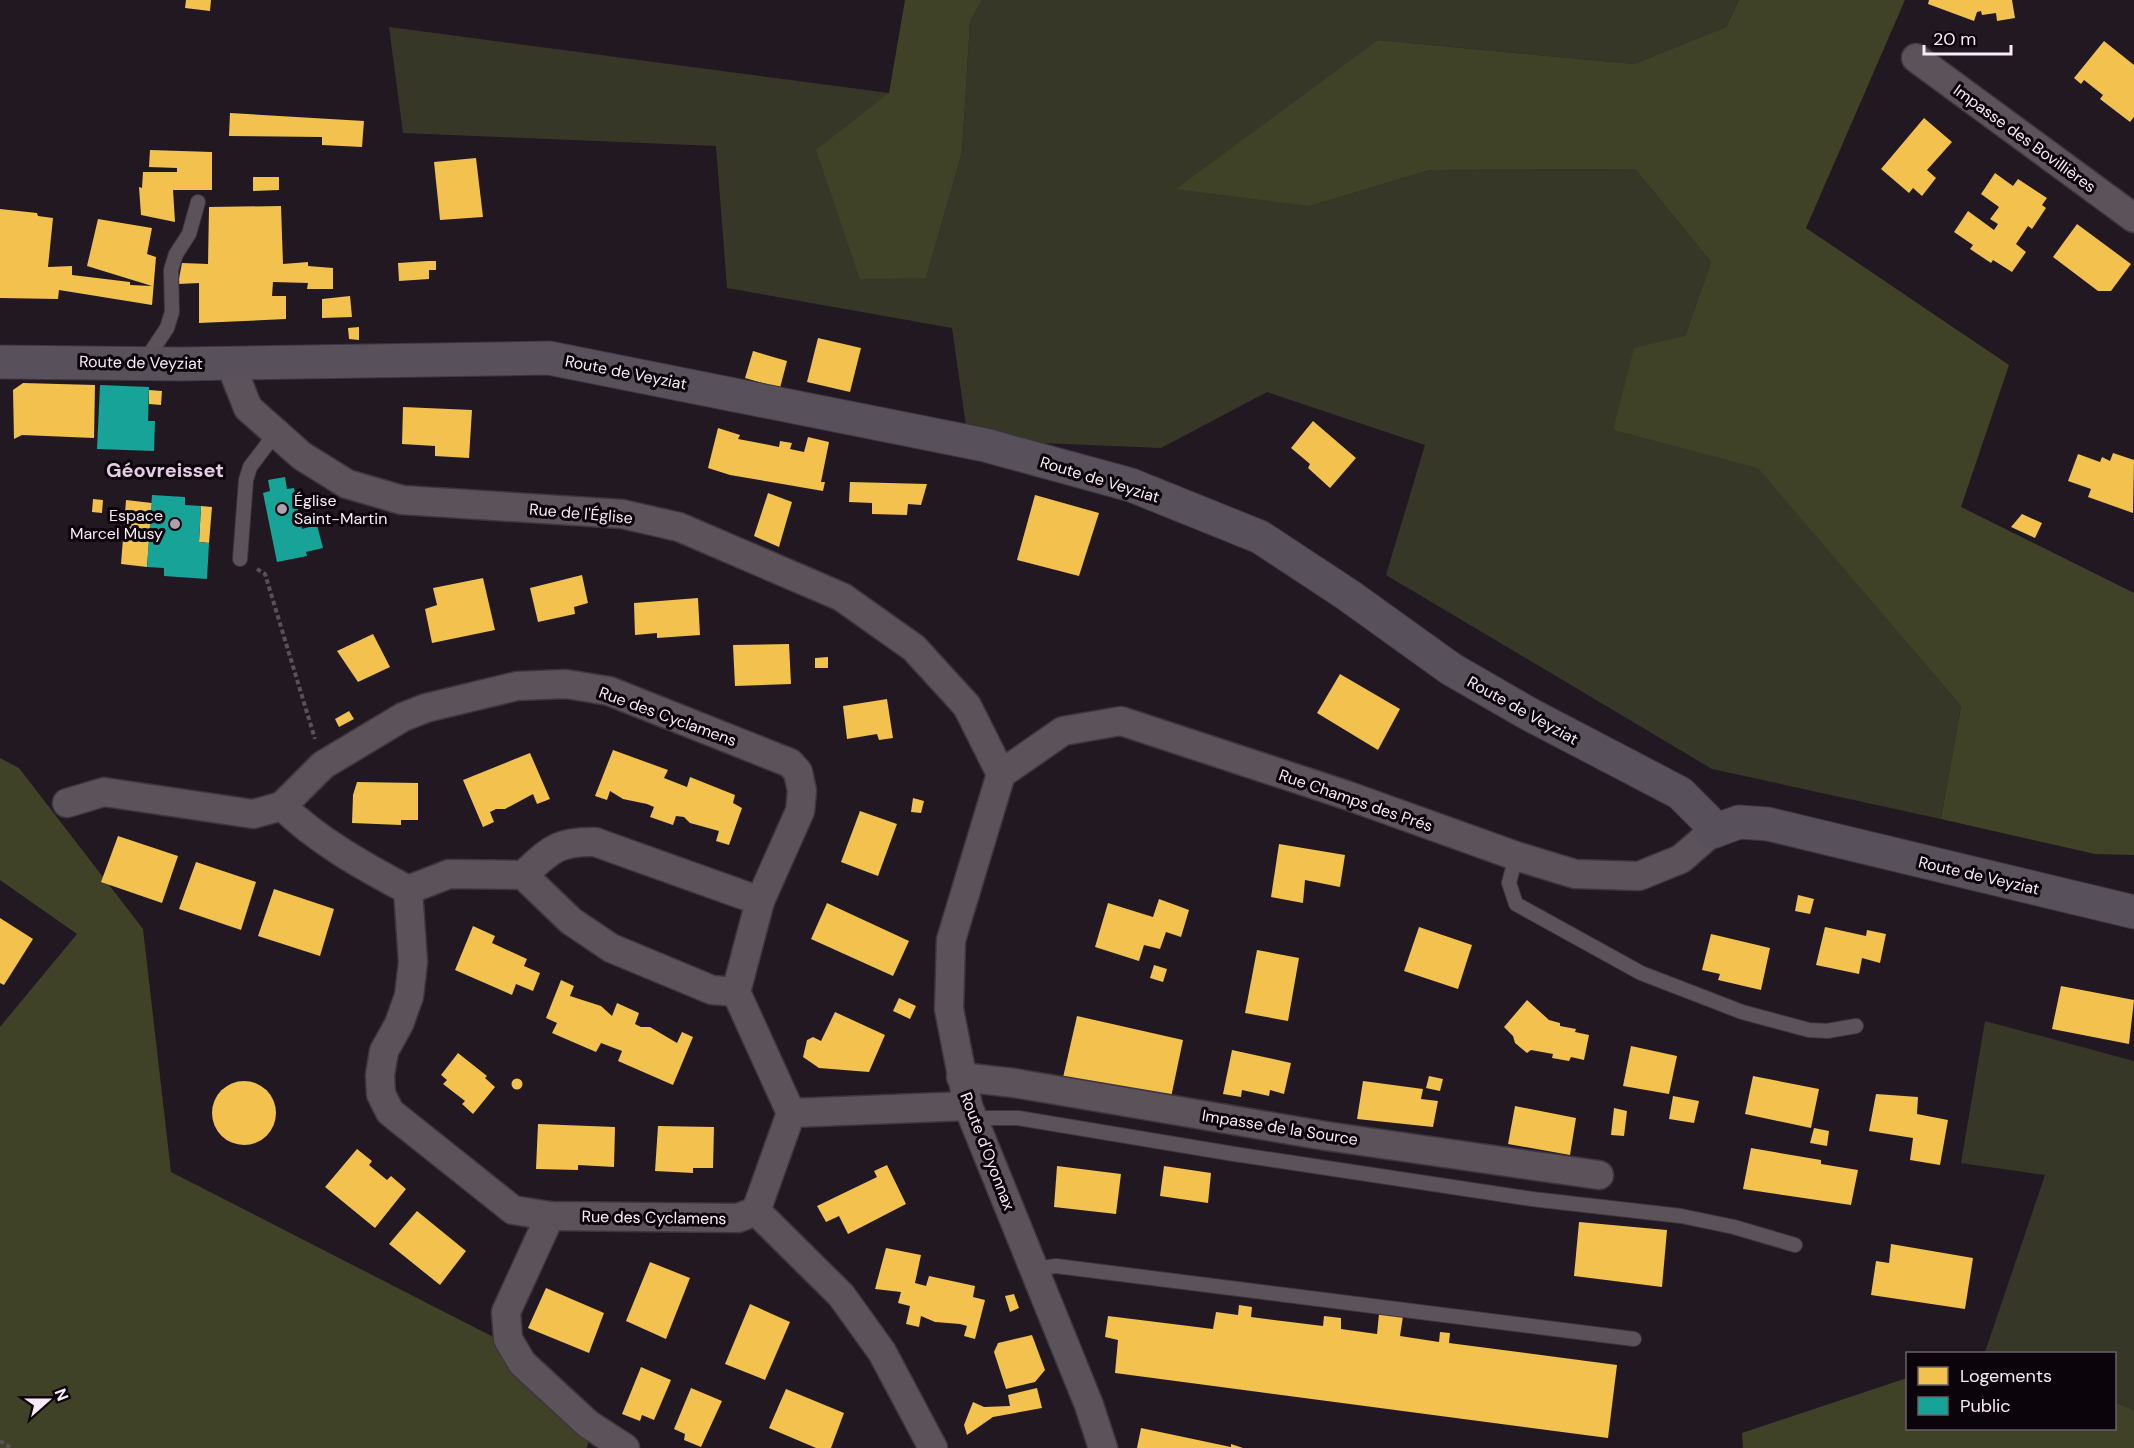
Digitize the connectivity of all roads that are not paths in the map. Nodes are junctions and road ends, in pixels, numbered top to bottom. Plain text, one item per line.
1 (1916, 58) dead end
2 (198, 202) dead end
3 (2134, 218) edge
4 (145, 362) junction
5 (230, 363) junction
6 (1, 366) edge
7 (275, 434) junction
8 (240, 560) dead end
9 (1001, 774) junction
10 (67, 803) dead end
11 (282, 806) junction
12 (1712, 832) junction
13 (1516, 856) junction
14 (523, 876) junction
15 (408, 890) junction
16 (760, 901) junction
17 (2134, 912) edge
18 (736, 992) junction
19 (1856, 1026) dead end
20 (961, 1077) junction
21 (970, 1112) junction
22 (792, 1113) junction
23 (1599, 1175) dead end
24 (756, 1211) junction
25 (550, 1216) junction
26 (1795, 1245) dead end
27 (1035, 1269) junction
28 (1634, 1339) dead end
29 (625, 1448) edge
30 (933, 1448) edge
31 (1102, 1448) edge

1 - 3 street, Impasse des Bovillières
2 - 4 lane
4 - 5 street, Route de Veyziat
4 - 6 street, Route de Veyziat
5 - 7 street, Rue de l'Église
5 - 12 street, Route de Veyziat
7 - 8 lane
7 - 9 street, Rue de l'Église
9 - 13 street, Rue Champs des Prés
9 - 20 street, Route d'Oyonnax
10 - 11 street, Rue des Cyclamens
11 - 15 street
11 - 16 street, Rue des Cyclamens
12 - 13 street, Rue Champs des Prés
12 - 17 street, Route de Veyziat
13 - 19 lane
14 - 15 street
14 - 16 street
14 - 18 street
15 - 25 street, Rue des Cyclamens
16 - 18 street, Rue des Cyclamens
18 - 22 street
20 - 21 street, Route d'Oyonnax
20 - 23 street, Impasse de la Source
21 - 22 street
21 - 26 lane
21 - 27 street, Route d'Oyonnax
22 - 24 street
24 - 25 street, Rue des Cyclamens
24 - 30 street
25 - 29 street
27 - 28 lane
27 - 31 street, Route d'Oyonnax

